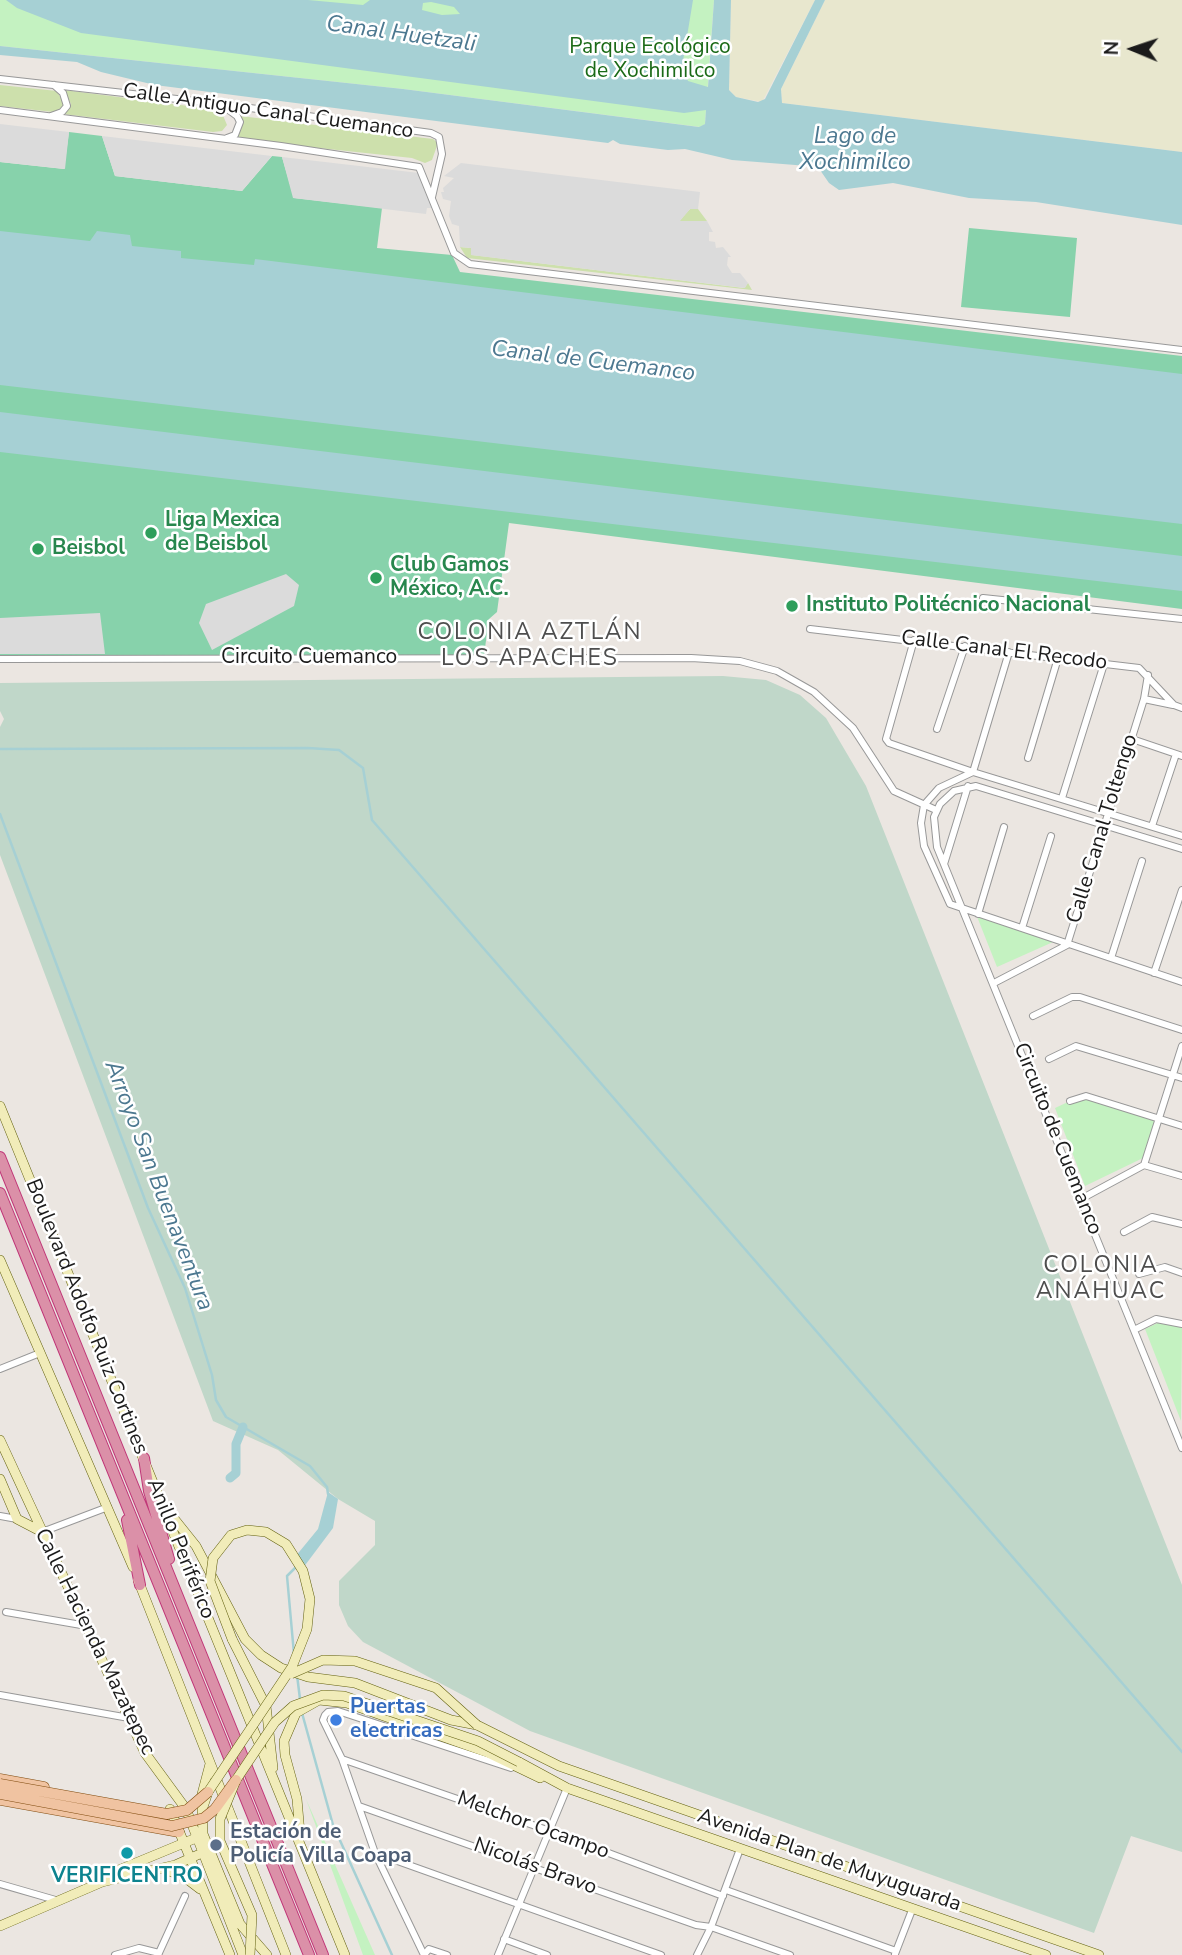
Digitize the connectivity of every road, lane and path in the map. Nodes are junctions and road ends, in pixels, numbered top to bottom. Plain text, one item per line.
1 (0, 79) edge
2 (51, 84) junction
3 (221, 104) junction
4 (0, 110) edge
5 (49, 116) junction
6 (225, 139) junction
7 (432, 197) junction
8 (1182, 350) edge
9 (983, 598) dead end
10 (1182, 619) edge
11 (810, 629) dead end
12 (914, 640) junction
13 (965, 646) junction
14 (1009, 652) junction
15 (1058, 658) junction
16 (0, 659) edge
17 (1104, 664) junction
18 (1148, 675) junction
19 (1144, 699) junction
20 (1174, 705) junction
21 (1182, 708) edge
22 (937, 729) dead end
23 (1132, 739) junction
24 (1179, 755) edge
25 (1028, 758) dead end
26 (973, 772) junction
27 (968, 786) junction
28 (1062, 798) junction
29 (924, 805) junction
30 (936, 810) junction
31 (1108, 813) junction
32 (1104, 824) junction
33 (1004, 827) dead end
34 (1152, 827) junction
35 (1051, 836) dead end
36 (1182, 836) edge
37 (1182, 849) edge
38 (1142, 861) dead end
39 (944, 864) junction
40 (1182, 890) edge
41 (962, 909) junction
42 (978, 914) junction
43 (1022, 928) junction
44 (1067, 944) junction
45 (1111, 958) junction
46 (1154, 972) junction
47 (1182, 982) edge
48 (994, 983) junction
49 (1033, 1016) dead end
50 (1182, 1030) edge
51 (1182, 1046) edge
52 (1049, 1059) dead end
53 (1173, 1075) junction
54 (1182, 1078) edge
55 (1070, 1101) dead end
56 (0, 1106) edge
57 (1159, 1119) junction
58 (1182, 1126) edge
59 (0, 1157) edge
60 (1144, 1165) junction
61 (1182, 1176) edge
62 (0, 1193) edge
63 (1081, 1199) junction
64 (1182, 1224) edge
65 (1124, 1232) dead end
66 (0, 1260) edge
67 (1182, 1273) edge
68 (1139, 1274) dead end
69 (1182, 1324) edge
70 (1136, 1329) junction
71 (40, 1353) junction
72 (0, 1368) edge
73 (1179, 1434) edge
74 (0, 1440) edge
75 (1182, 1448) edge
76 (144, 1458) junction
77 (0, 1479) edge
78 (121, 1494) junction
79 (109, 1506) junction
80 (164, 1506) junction
81 (0, 1516) edge
82 (17, 1519) junction
83 (42, 1532) junction
84 (140, 1585) junction
85 (174, 1586) junction
86 (6, 1612) dead end
87 (87, 1626) junction
88 (282, 1682) junction
89 (0, 1695) edge
90 (131, 1718) junction
91 (477, 1725) junction
92 (342, 1759) junction
93 (211, 1764) junction
94 (518, 1766) junction
95 (274, 1777) junction
96 (236, 1780) junction
97 (0, 1782) edge
98 (567, 1788) junction
99 (208, 1792) junction
100 (0, 1794) edge
101 (0, 1800) edge
102 (148, 1806) junction
103 (359, 1806) junction
104 (186, 1809) junction
105 (170, 1810) junction
106 (140, 1826) junction
107 (550, 1831) junction
108 (179, 1832) junction
109 (196, 1838) junction
110 (183, 1843) junction
111 (301, 1845) junction
112 (740, 1849) junction
113 (202, 1853) junction
114 (375, 1853) junction
115 (190, 1858) junction
116 (534, 1866) junction
117 (159, 1868) junction
118 (102, 1882) junction
119 (0, 1884) edge
120 (202, 1891) junction
121 (725, 1893) junction
122 (185, 1896) dead end
123 (59, 1901) junction
124 (520, 1902) junction
125 (912, 1910) junction
126 (0, 1926) edge
127 (711, 1927) junction
128 (505, 1939) junction
129 (895, 1953) edge
130 (158, 1954) edge
131 (115, 1955) edge
132 (230, 1955) edge
133 (243, 1955) edge
134 (250, 1955) edge
135 (267, 1955) edge
136 (286, 1955) edge
137 (309, 1955) edge
138 (323, 1955) edge
139 (345, 1955) edge
140 (424, 1955) edge
141 (447, 1955) edge
142 (498, 1955) edge
143 (547, 1955) edge
144 (661, 1955) edge
145 (697, 1955) edge
146 (790, 1955) edge
147 (1046, 1955) edge
148 (1099, 1955) edge

1 - 2 street, Calle Antiguo Canal Cuemanco
2 - 3 street, Calle Antiguo Canal Cuemanco
2 - 5 street
3 - 6 street
3 - 7 street, Calle Antiguo Canal Cuemanco
4 - 5 street, Calle Antiguo Canal Cuemanco
5 - 6 street, Calle Antiguo Canal Cuemanco
6 - 7 street, Calle Antiguo Canal Cuemanco
7 - 8 street
9 - 10 street
11 - 12 street, Calle Canal El Recodo
12 - 13 street, Calle Canal El Recodo
12 - 26 street
13 - 14 street, Calle Canal El Recodo
13 - 22 street
14 - 15 street, Calle Canal El Recodo
14 - 26 street
15 - 17 street, Calle Canal El Recodo
15 - 25 street
16 - 29 street, Circuito Cuemanco
17 - 18 street, Calle Canal El Recodo
17 - 28 street
18 - 19 street, Calle Canal Toltengo
18 - 20 street
19 - 20 street
19 - 23 street, Calle Canal Toltengo
20 - 21 street
23 - 24 street
23 - 31 street, Calle Canal Toltengo
24 - 34 street
26 - 28 street
26 - 29 street
27 - 30 street
27 - 32 street
27 - 39 street
28 - 31 street
29 - 30 street, Circuito Cuemanco
29 - 41 street, Circuito de Cuemanco
30 - 39 street, Circuito de Cuemanco
31 - 32 street, Calle Canal Toltengo
31 - 34 street
32 - 37 street
32 - 44 street, Calle Canal Toltengo
33 - 42 street
34 - 36 street
35 - 43 street
38 - 45 street
39 - 41 street, Circuito de Cuemanco
40 - 46 street
41 - 42 street
41 - 48 street, Circuito de Cuemanco
42 - 43 street
43 - 44 street
44 - 45 street
44 - 48 street, Calle Canal Toltengo
45 - 46 street
46 - 47 street
48 - 63 street, Circuito de Cuemanco
49 - 50 street
51 - 53 street
52 - 53 street
53 - 54 street
53 - 57 street
55 - 57 street
56 - 76 main road, Boulevard Adolfo Ruiz Cortines
57 - 58 street
57 - 60 street
59 - 85 highway, Anillo Periférico
60 - 61 street
60 - 63 street
62 - 78 highway, Anillo Periférico
63 - 70 street, Circuito de Cuemanco
64 - 65 street
66 - 71 main road
67 - 68 street
69 - 70 street
70 - 73 street, Circuito de Cuemanco
71 - 72 street
71 - 79 main road
73 - 75 street, Circuito de Cuemanco
74 - 83 main road, Calle Hacienda Mazatepec
76 - 80 main road, Boulevard Adolfo Ruiz Cortines
76 - 85 highway
77 - 82 main road, Calle Hacienda Mazatepec
78 - 84 highway
78 - 137 highway, Anillo Periférico
79 - 83 street
79 - 84 main road
80 - 91 main road, bridge
80 - 95 main road, Boulevard Adolfo Ruiz Cortines
81 - 82 street
82 - 83 main road
83 - 87 main road, Calle Hacienda Mazatepec
84 - 93 main road
85 - 138 highway, Anillo Periférico
86 - 87 street
87 - 90 main road, Calle Hacienda Mazatepec
88 - 91 main road, bridge
88 - 95 main road, bridge
88 - 99 main road, bridge
89 - 90 street
90 - 104 main road, Calle Hacienda Mazatepec
91 - 148 main road, Avenida Plan de Muyuguarda
92 - 94 street
92 - 103 street
92 - 107 street, Melchor Ocampo
93 - 104 main road
93 - 136 main road
94 - 96 main road, bridge
94 - 98 main road, Avenida Plan de Muyuguarda
94 - 111 main road
95 - 111 main road, Boulevard Adolfo Ruiz Cortines
96 - 100 main road, bridge
96 - 134 main road, bridge
97 - 99 main road, bridge
97 - 102 main road
98 - 107 street
98 - 112 main road, Avenida Plan de Muyuguarda
99 - 135 main road, bridge
101 - 106 main road
102 - 105 main road
102 - 106 main road
103 - 114 street
103 - 116 street, Nicolás Bravo
104 - 105 main road
104 - 108 main road
104 - 109 main road, Calle Hacienda Mazatepec
105 - 108 main road
106 - 108 main road
107 - 116 street
107 - 121 street, Melchor Ocampo
108 - 110 main road
109 - 110 main road
109 - 113 main road, Calle Hacienda Mazatepec
110 - 115 main road
110 - 118 main road
111 - 139 main road, Boulevard Adolfo Ruiz Cortines
112 - 121 street
112 - 125 main road, Avenida Plan de Muyuguarda
113 - 115 main road
113 - 133 main road, Calle Hacienda Mazatepec
114 - 124 street
114 - 140 street
115 - 117 main road
115 - 120 main road
116 - 124 street
116 - 127 street, Nicolás Bravo
117 - 118 main road
117 - 120 main road
118 - 123 main road
119 - 123 street
120 - 132 main road
121 - 127 street
121 - 129 street, Melchor Ocampo
122 - 130 street
123 - 126 main road
124 - 128 street
124 - 144 street
125 - 129 street
125 - 147 main road, Avenida Plan de Muyuguarda
127 - 145 street
127 - 146 street, Nicolás Bravo
128 - 142 street
128 - 143 street
130 - 131 street
140 - 141 street

